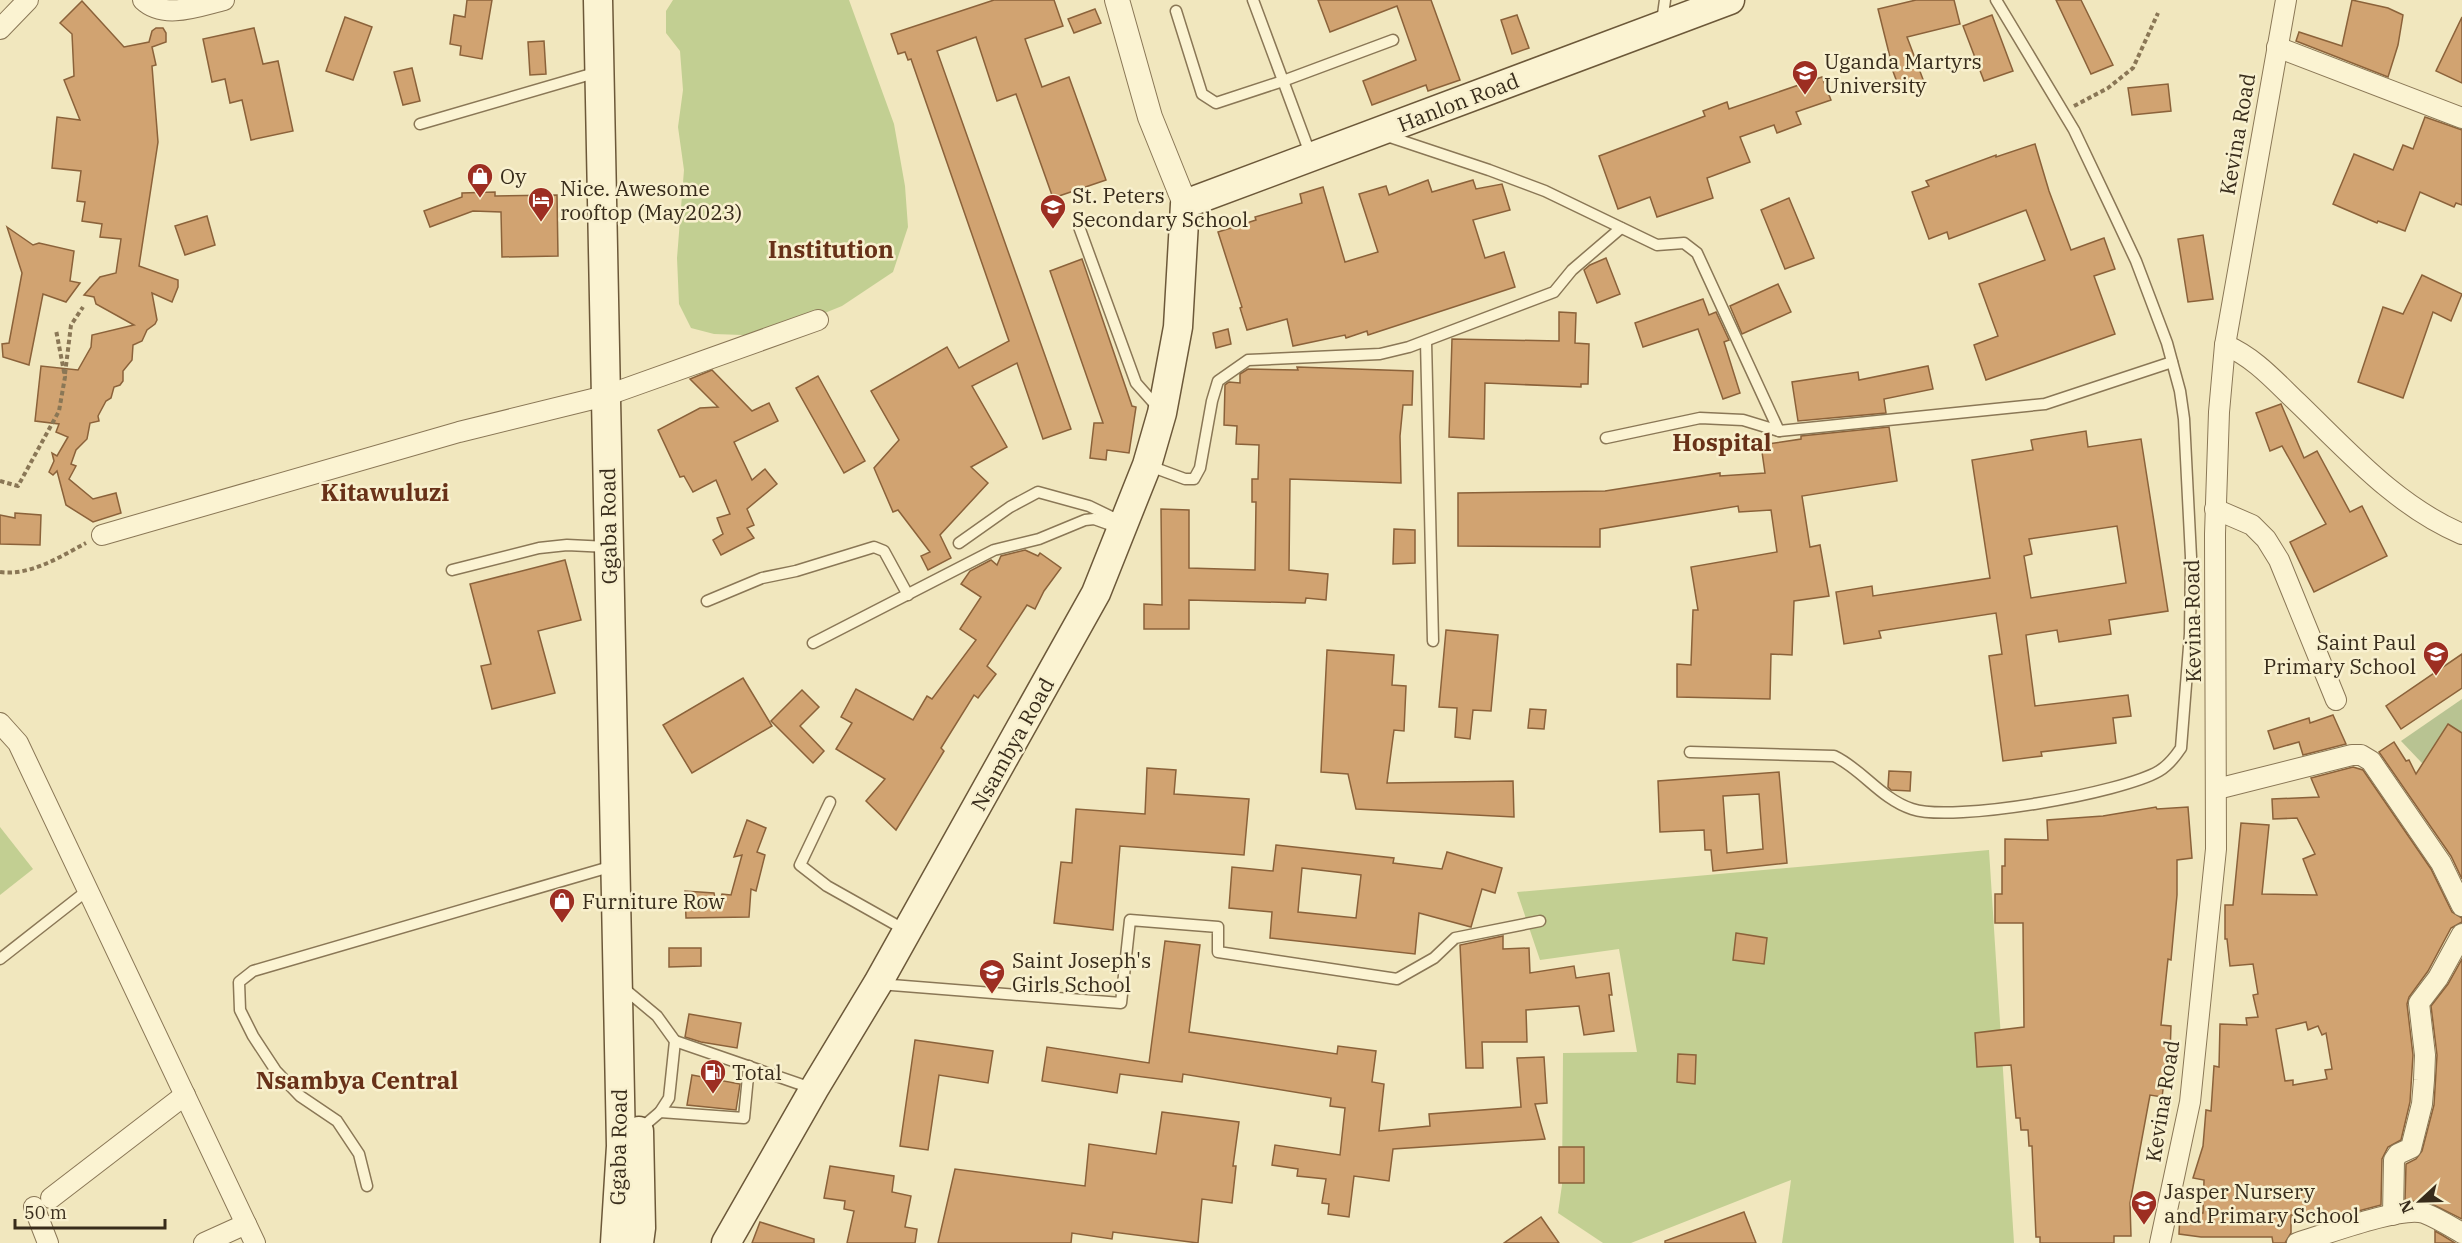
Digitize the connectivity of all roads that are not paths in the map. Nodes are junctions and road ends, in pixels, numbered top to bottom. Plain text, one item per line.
1 (143, 0) edge
2 (224, 0) edge
3 (598, 0) edge
4 (1117, 0) edge
5 (1253, 0) edge
6 (1996, 0) edge
7 (2286, 0) edge
8 (20, 2) edge
9 (1714, 2) edge
10 (1176, 11) dead end
11 (1663, 13) edge
12 (0, 30) edge
13 (1393, 40) dead end
14 (2277, 47) junction
15 (599, 72) junction
16 (1283, 81) junction
17 (2462, 118) edge
18 (420, 124) dead end
19 (1376, 132) junction
20 (1311, 157) junction
21 (1185, 204) junction
22 (1078, 224) dead end
23 (1621, 228) junction
24 (818, 320) dead end
25 (1426, 341) junction
26 (2225, 345) junction
27 (2172, 362) junction
28 (605, 396) junction
29 (1162, 413) junction
30 (1779, 431) junction
31 (1606, 438) dead end
32 (1147, 465) junction
33 (2215, 509) junction
34 (1124, 526) junction
35 (2462, 534) edge
36 (102, 535) road end
37 (959, 543) dead end
38 (609, 547) junction
39 (452, 570) dead end
40 (908, 595) junction
41 (708, 601) dead end
42 (1433, 641) dead end
43 (813, 643) dead end
44 (2336, 700) dead end
45 (0, 723) edge
46 (1690, 752) dead end
47 (2217, 789) junction
48 (830, 802) dead end
49 (616, 865) junction
50 (88, 890) junction
51 (2462, 906) edge
52 (1540, 921) dead end
53 (908, 931) junction
54 (2462, 934) edge
55 (0, 959) edge
56 (878, 983) junction
57 (619, 984) junction
58 (675, 1041) junction
59 (618, 1051) junction
60 (749, 1066) junction
61 (814, 1089) junction
62 (185, 1095) junction
63 (650, 1121) junction
64 (367, 1186) dead end
65 (2393, 1215) junction
66 (246, 1224) junction
67 (2462, 1233) edge
68 (48, 1243) edge
69 (204, 1243) edge
70 (255, 1243) edge
71 (615, 1243) edge
72 (639, 1243) edge
73 (726, 1243) edge
74 (2160, 1243) edge
75 (2297, 1243) edge

1 - 2 street
3 - 15 main road, Ggaba Road
4 - 21 street
5 - 16 lane
6 - 27 lane
7 - 14 street, Kevina Road
8 - 12 street
9 - 11 main road, Hanlon Road
10 - 16 lane
11 - 19 main road, Hanlon Road
13 - 16 lane
14 - 17 street
14 - 26 street, Kevina Road
15 - 18 lane
15 - 28 main road, Ggaba Road
16 - 20 lane
19 - 20 main road, Hanlon Road
19 - 23 lane
20 - 21 main road, Hanlon Road
21 - 29 main road, Nsambya Road
22 - 29 lane
23 - 25 lane
23 - 30 lane
24 - 28 street
25 - 32 lane
25 - 42 lane
26 - 33 street, Kevina Road
26 - 35 street
27 - 30 lane
27 - 46 lane
28 - 36 street
28 - 38 main road, Ggaba Road
29 - 32 main road, Nsambya Road
30 - 31 lane
32 - 34 main road, Nsambya Road
33 - 44 street
33 - 47 street, Kevina Road
34 - 37 lane
34 - 40 lane
34 - 53 main road, Nsambya Road
38 - 39 lane
38 - 49 main road, Ggaba Road
40 - 41 lane
40 - 43 lane
45 - 50 street
47 - 51 street
47 - 74 street, Kevina Road
48 - 53 lane
49 - 57 main road, Ggaba Road
49 - 64 lane
50 - 55 lane
50 - 62 street
52 - 56 lane
53 - 56 main road, Nsambya Road
54 - 65 street
56 - 61 main road, Nsambya Road
57 - 58 lane
57 - 59 main road, Ggaba Road
58 - 60 lane
58 - 63 lane
59 - 63 main road, Ggaba Road
59 - 71 main road, Ggaba Road
60 - 61 lane
60 - 63 lane
61 - 73 main road, Nsambya Road
62 - 66 street
62 - 68 street
63 - 72 main road, Ggaba Road
65 - 67 street
65 - 75 street
66 - 69 street
66 - 70 street

